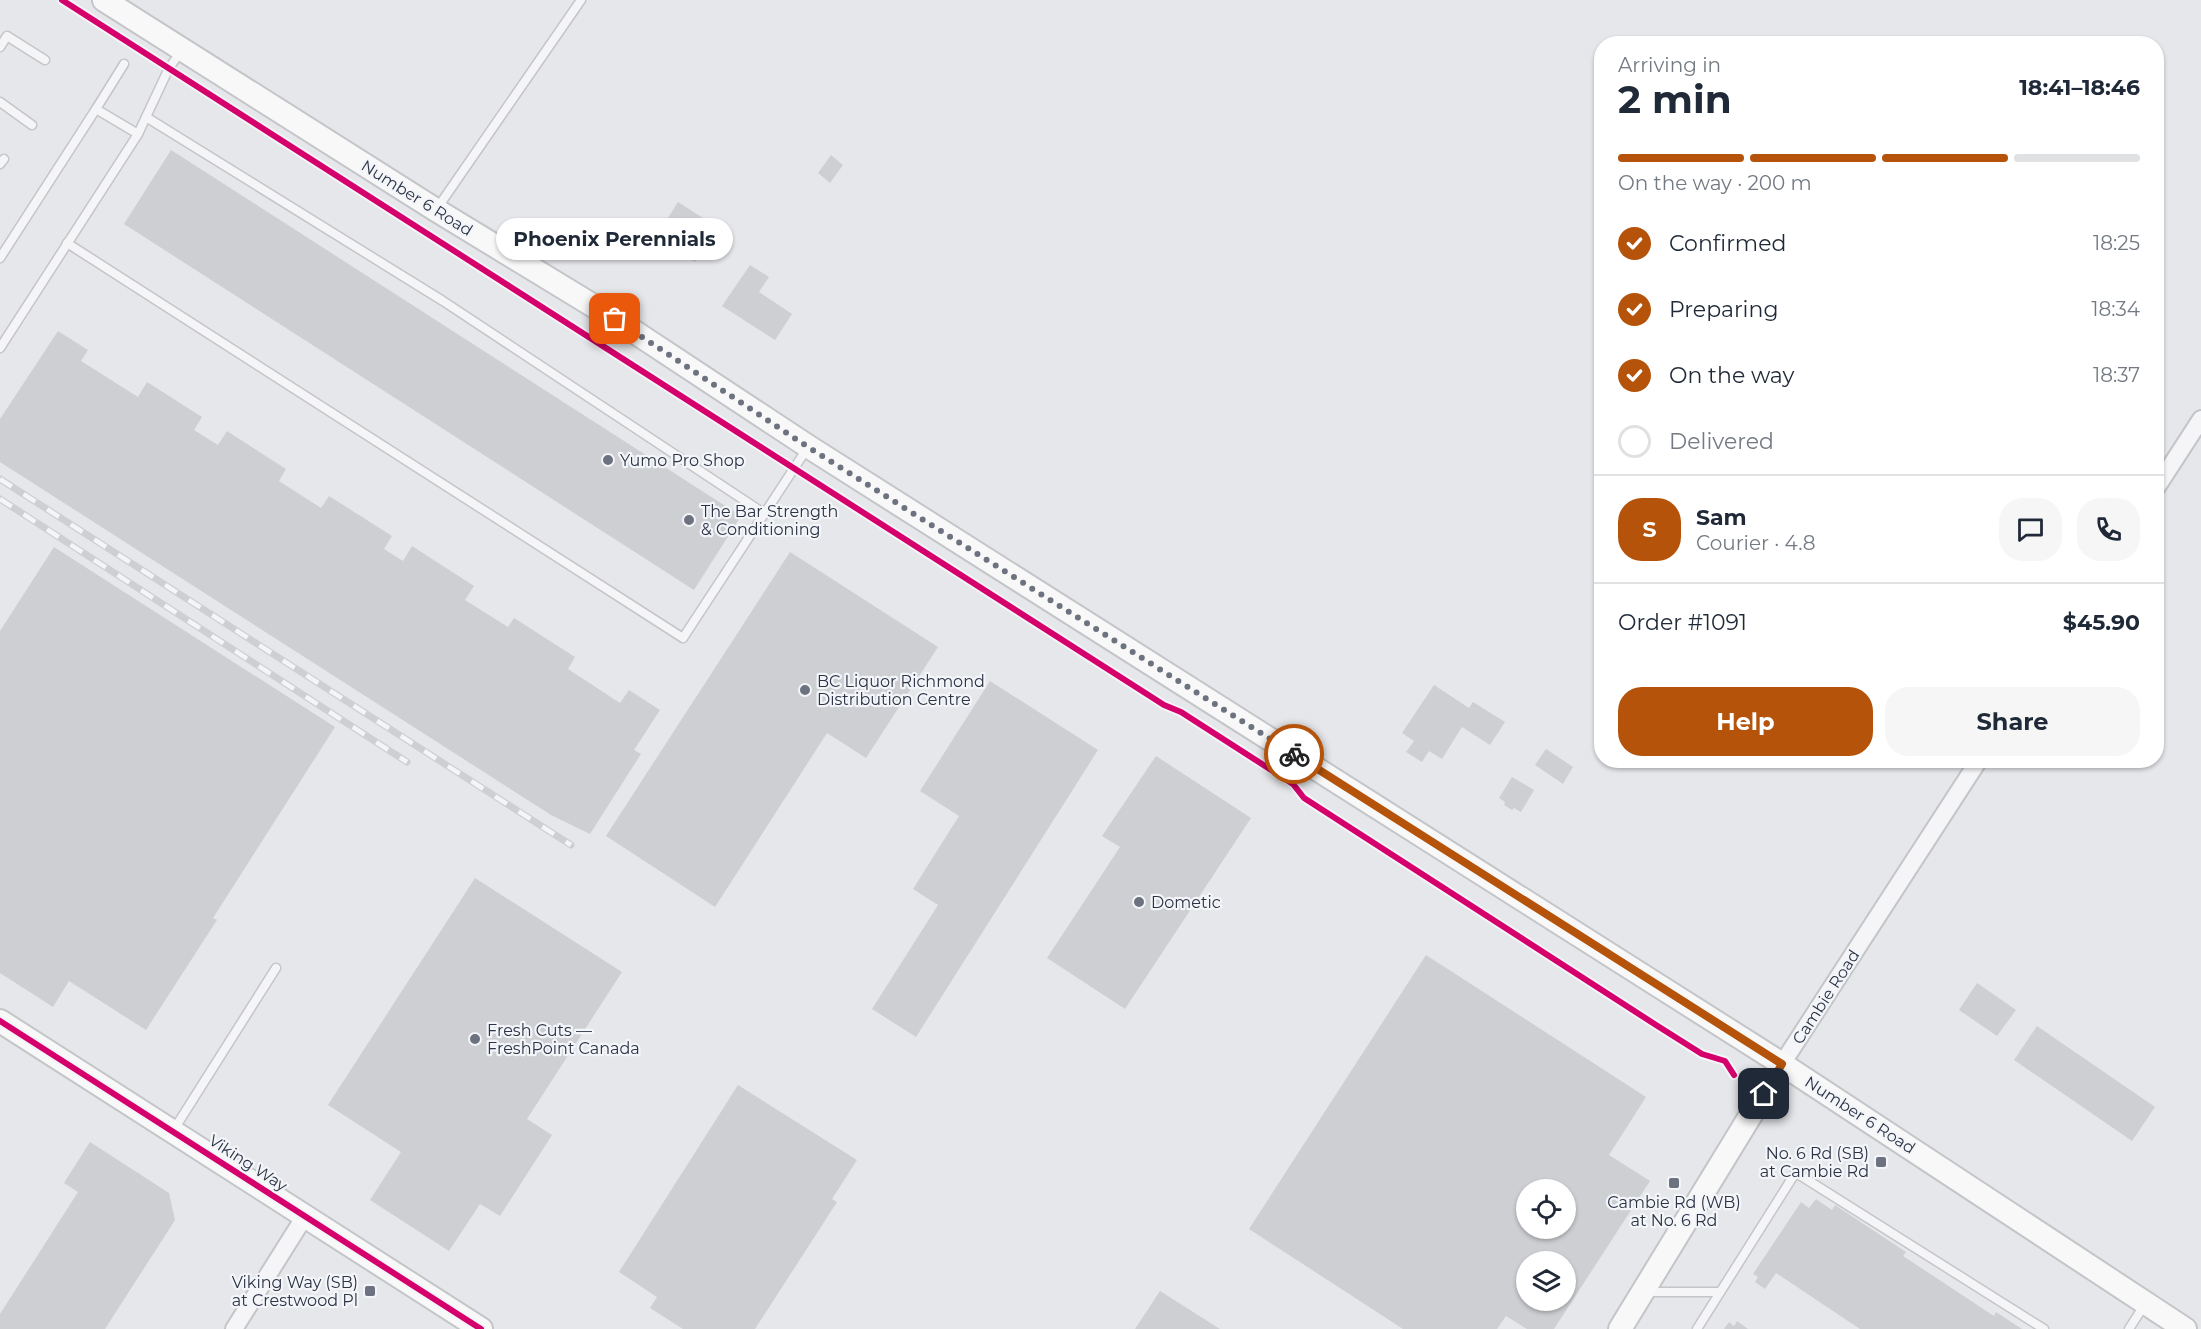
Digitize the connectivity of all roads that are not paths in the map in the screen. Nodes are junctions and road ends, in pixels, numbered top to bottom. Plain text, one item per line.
1 (104, 0) edge
2 (580, 0) edge
3 (0, 46) edge
4 (182, 50) junction
5 (45, 60) dead end
6 (124, 64) dead end
7 (0, 102) edge
8 (96, 109) junction
9 (146, 117) junction
10 (32, 125) dead end
11 (138, 134) junction
12 (436, 210) junction
13 (68, 243) junction
14 (0, 258) edge
15 (0, 348) edge
16 (2201, 419) edge
17 (808, 447) junction
18 (2164, 476) edge
19 (765, 514) junction
20 (1974, 768) edge
21 (276, 968) dead end
22 (0, 1021) edge
23 (1782, 1064) junction
24 (173, 1131) junction
25 (305, 1216) junction
26 (1643, 1292) junction
27 (1720, 1292) junction
28 (2145, 1303) junction
29 (234, 1329) edge
30 (481, 1329) edge
31 (1620, 1329) edge
32 (1697, 1329) edge
33 (2044, 1329) edge
34 (2129, 1329) edge
35 (2185, 1329) edge

1 - 4 main road, Number 6 Road
2 - 12 lane
3 - 5 lane
4 - 9 lane
4 - 12 main road, Number 6 Road
6 - 8 lane
7 - 10 lane
8 - 11 lane
8 - 14 lane
9 - 11 lane
9 - 19 lane
11 - 13 lane
12 - 17 main road, Number 6 Road
13 - 15 lane
13 - 19 lane
16 - 18 street
17 - 19 lane
17 - 23 main road, Number 6 Road
20 - 23 street, Cambie Road
21 - 24 lane
22 - 24 main road, Viking Way
23 - 26 main road, Cambie Road
23 - 28 main road, Number 6 Road
24 - 25 main road, Viking Way
25 - 29 street
25 - 30 main road, Viking Way
26 - 27 lane
26 - 31 main road, Cambie Road
27 - 32 lane
27 - 33 lane
28 - 34 lane
28 - 35 main road, Number 6 Road

